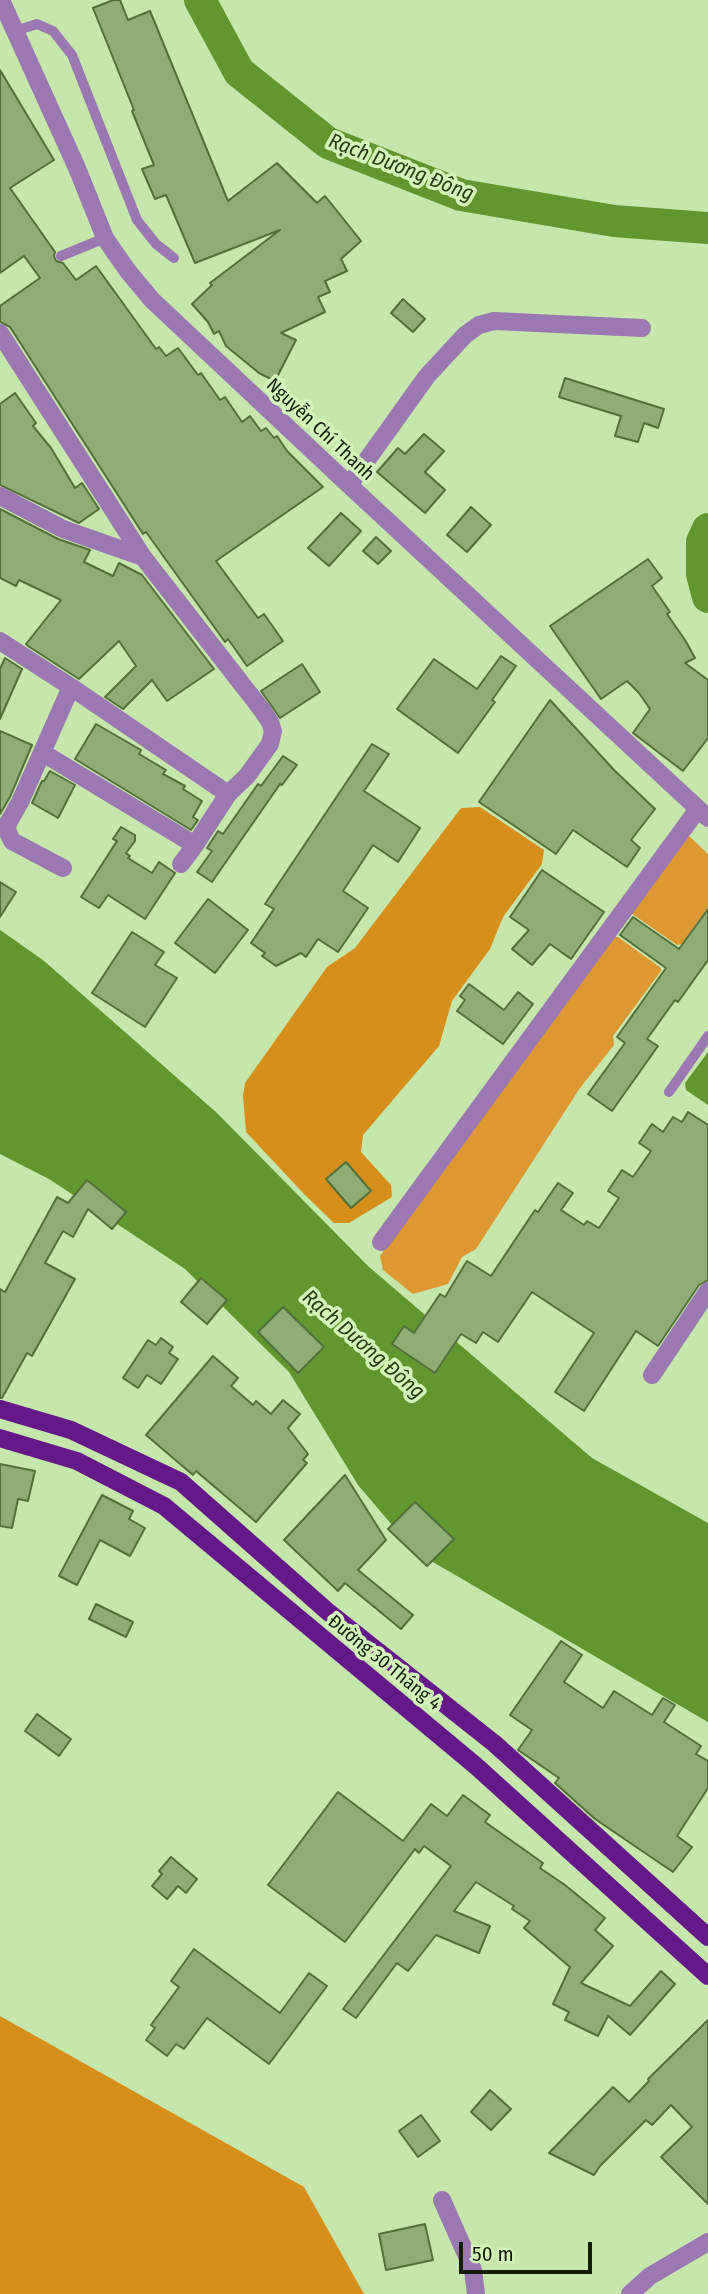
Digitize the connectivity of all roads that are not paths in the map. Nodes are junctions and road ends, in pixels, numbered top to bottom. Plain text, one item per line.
1 (1, 0) edge
2 (15, 32) junction
3 (105, 238) junction
4 (61, 256) dead end
5 (174, 258) dead end
6 (642, 328) dead end
7 (0, 333) edge
8 (349, 485) junction
9 (0, 496) edge
10 (143, 557) junction
11 (0, 641) edge
12 (71, 687) junction
13 (43, 753) junction
14 (228, 794) junction
15 (703, 813) edge
16 (195, 845) junction
17 (181, 864) dead end
18 (63, 868) dead end
19 (708, 1035) edge
20 (669, 1092) dead end
21 (381, 1242) dead end
22 (708, 1291) edge
23 (652, 1375) dead end
24 (0, 1409) edge
25 (0, 1438) edge
26 (181, 1482) junction
27 (164, 1506) junction
28 (495, 1744) junction
29 (476, 1766) junction
30 (708, 1937) edge
31 (708, 1976) edge
32 (442, 2200) dead end
33 (708, 2242) edge
34 (476, 2294) edge
35 (630, 2294) edge

1 - 2 street, Nguyễn Chí Thanh
2 - 3 street, Nguyễn Chí Thanh
2 - 5 lane
3 - 4 lane
3 - 8 street, Nguyễn Chí Thanh
6 - 8 street
7 - 10 street
8 - 15 street, Nguyễn Chí Thanh
9 - 10 street
10 - 14 street
11 - 12 street
12 - 13 street
12 - 14 street
13 - 16 street
13 - 18 street
14 - 16 street
15 - 21 street
16 - 17 street
19 - 20 lane
22 - 23 street
24 - 26 main road, Đường 30 Tháng 4
25 - 27 main road, Đường 30 Tháng 4
26 - 27 main road
26 - 28 main road, Đường 30 Tháng 4
27 - 29 main road, Đường 30 Tháng 4
28 - 29 main road
28 - 30 main road, Đường 30 Tháng 4
29 - 31 main road, Đường 30 Tháng 4
32 - 34 street
33 - 35 street

